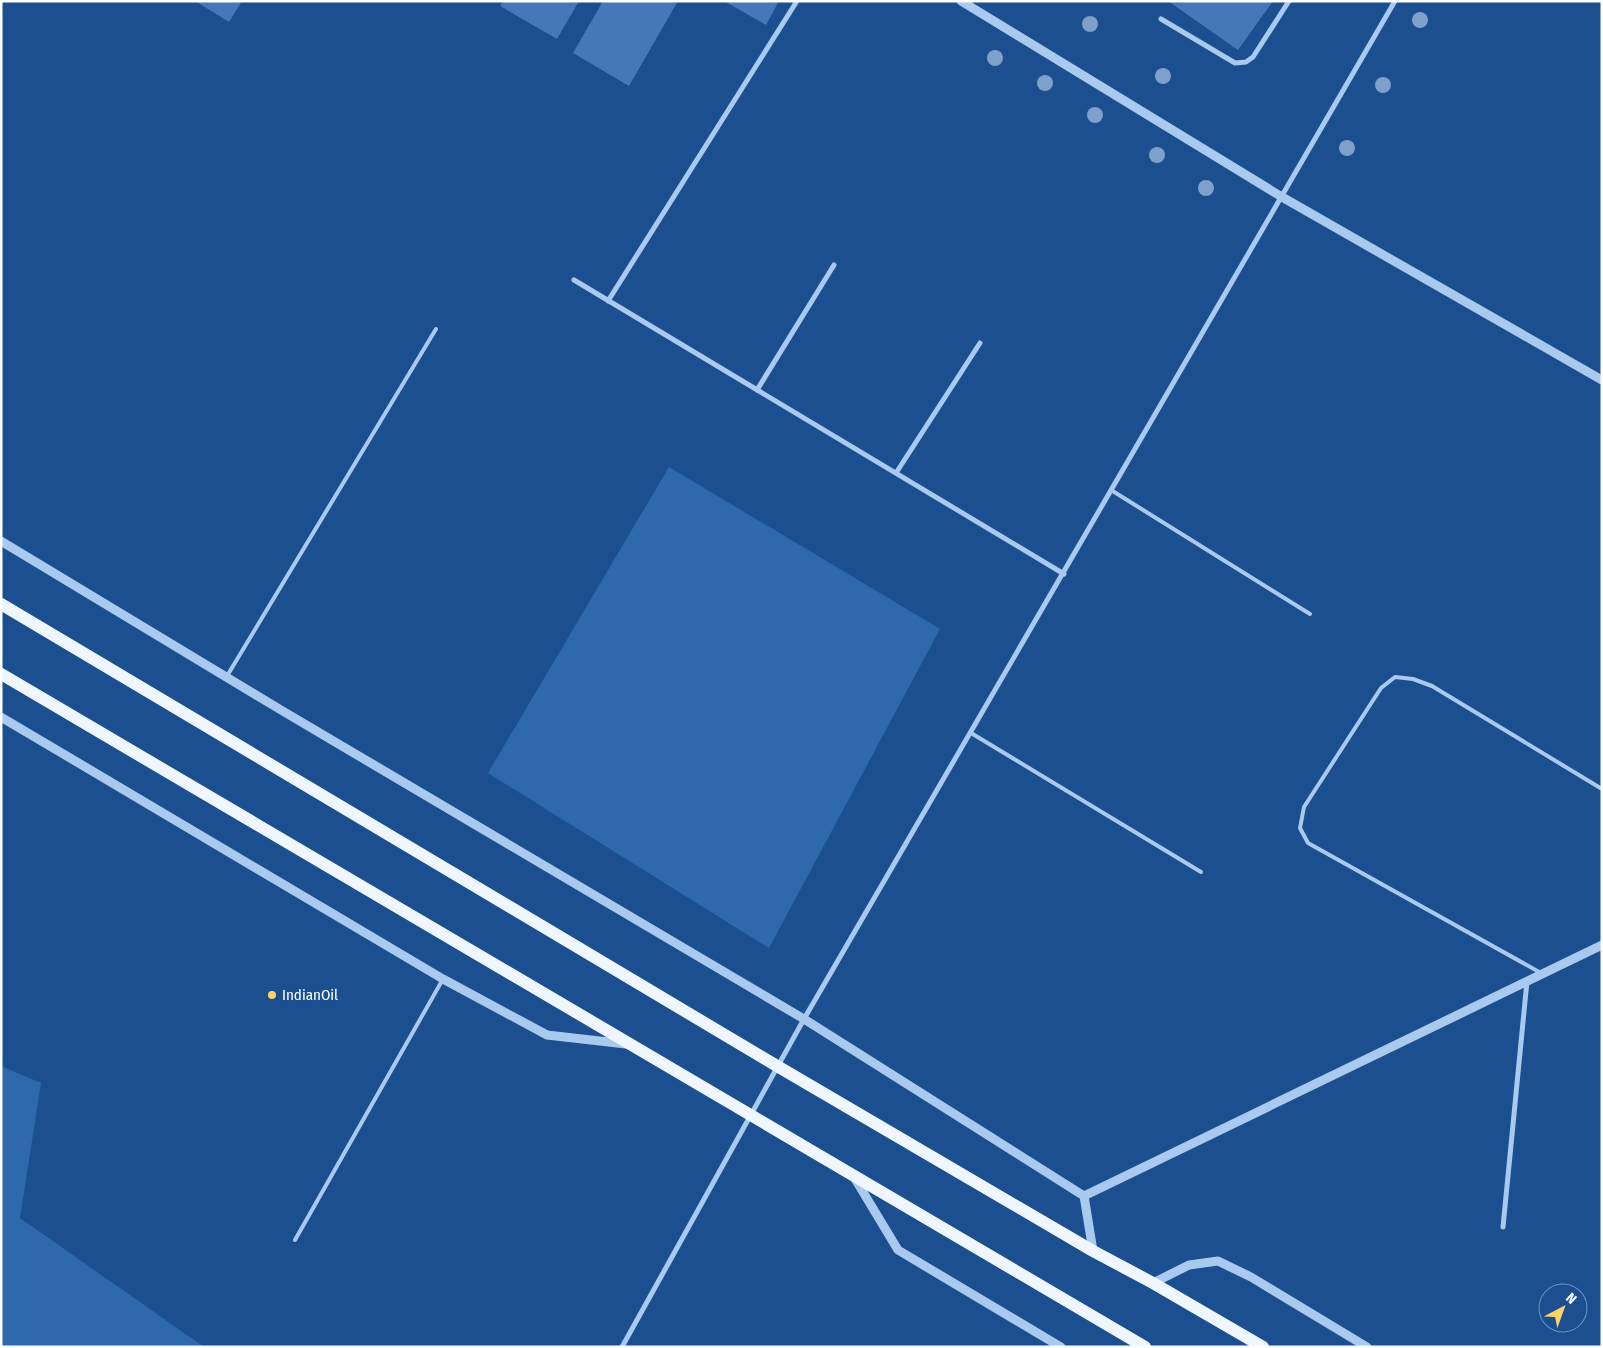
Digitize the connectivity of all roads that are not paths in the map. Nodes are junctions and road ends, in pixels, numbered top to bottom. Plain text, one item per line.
1 (797, 1) edge
2 (961, 1) edge
3 (1289, 1) edge
4 (1395, 1) edge
5 (1161, 19) dead end
6 (1282, 197) junction
7 (834, 264) dead end
8 (574, 280) dead end
9 (608, 301) junction
10 (436, 329) dead end
11 (980, 342) dead end
12 (1602, 380) edge
13 (757, 390) junction
14 (896, 473) junction
15 (1111, 490) junction
16 (1, 541) edge
17 (1064, 574) junction
18 (1, 604) edge
19 (1310, 614) dead end
20 (1, 674) edge
21 (227, 677) junction
22 (1, 717) edge
23 (971, 733) junction
24 (1602, 789) edge
25 (1201, 872) dead end
26 (1602, 945) edge
27 (1543, 974) junction
28 (442, 979) junction
29 (1527, 982) junction
30 (804, 1019) junction
31 (629, 1044) junction
32 (777, 1066) junction
33 (750, 1115) junction
34 (853, 1175) junction
35 (1084, 1196) junction
36 (1503, 1227) dead end
37 (295, 1240) dead end
38 (1093, 1251) junction
39 (1153, 1283) junction
40 (622, 1347) edge
41 (1060, 1347) edge
42 (1145, 1347) edge
43 (1263, 1347) edge
44 (1367, 1347) edge

1 - 9 street
2 - 6 street
3 - 5 street
4 - 6 street
6 - 12 street
6 - 15 street
7 - 13 street
8 - 9 street
9 - 13 street
10 - 21 lane
11 - 14 street
13 - 14 street
14 - 17 street
15 - 17 street
15 - 19 lane
16 - 21 street
17 - 23 street
18 - 32 main road
20 - 31 main road
21 - 30 street
22 - 28 street
23 - 25 lane
23 - 30 street
24 - 27 lane
26 - 27 street
27 - 29 street
28 - 31 street
28 - 37 lane
29 - 35 street
29 - 36 street
30 - 32 street
30 - 35 street
31 - 33 main road
32 - 33 street
32 - 38 main road
33 - 34 main road
33 - 40 street
34 - 41 street
34 - 42 main road
35 - 38 street
38 - 39 main road
39 - 43 main road
39 - 44 street

